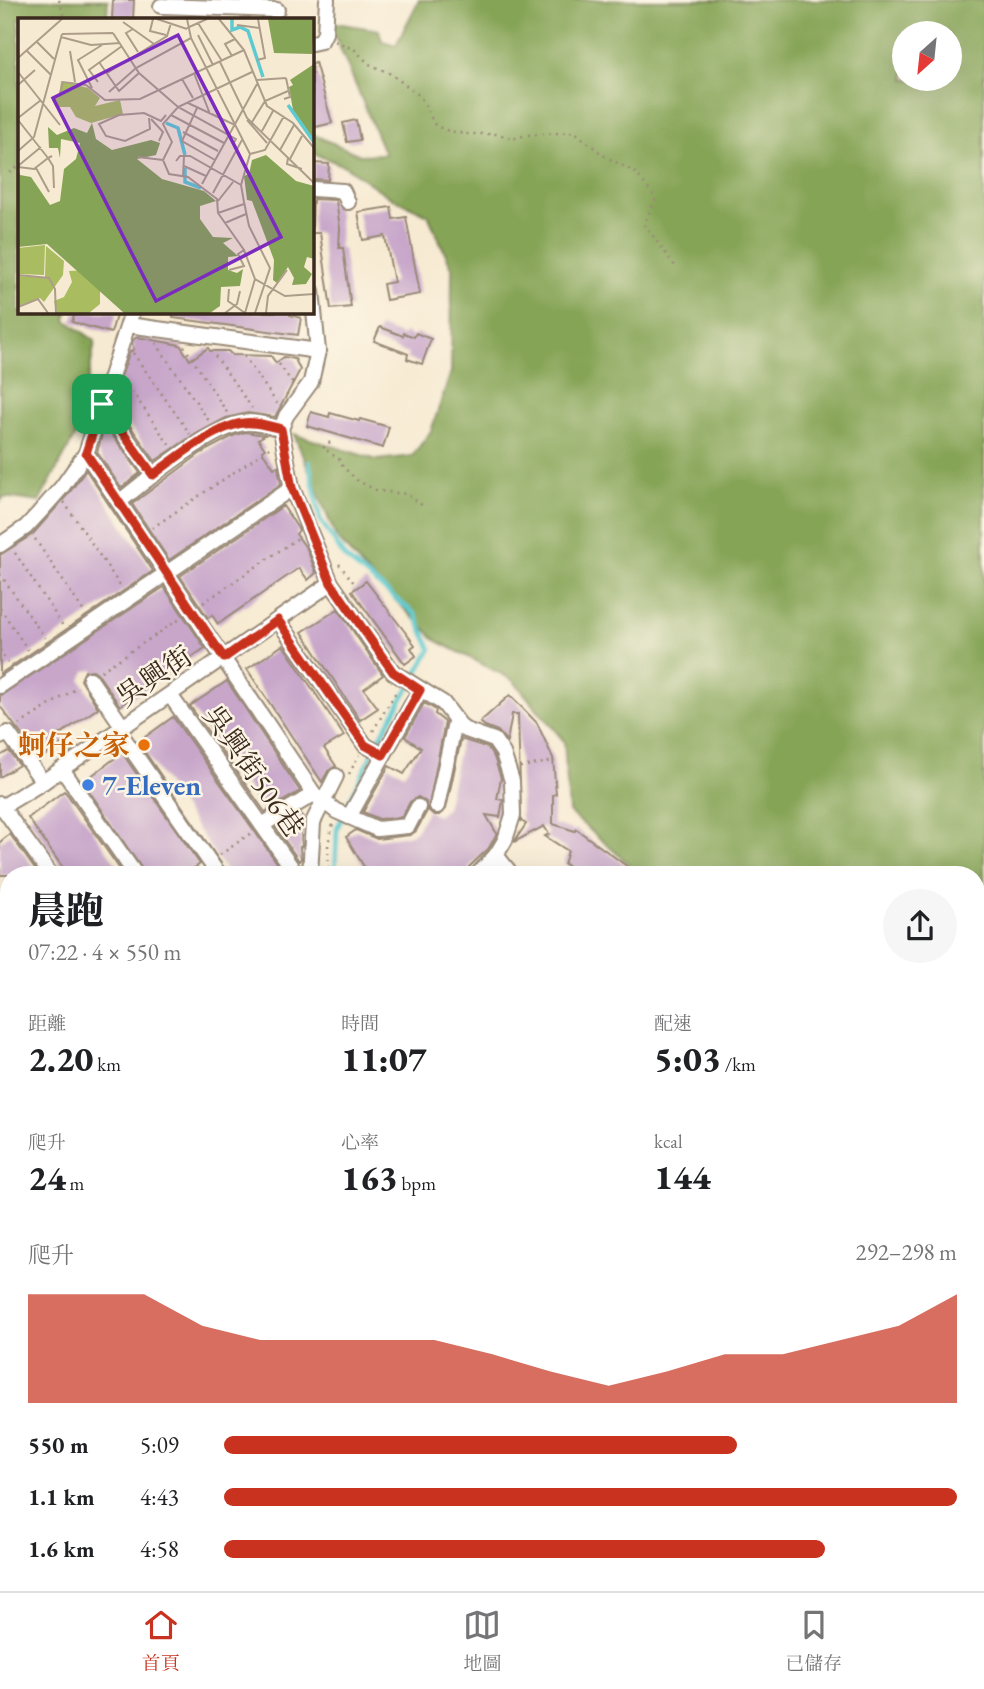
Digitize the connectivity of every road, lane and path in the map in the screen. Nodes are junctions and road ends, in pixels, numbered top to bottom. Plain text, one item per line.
1 (59, 0) edge
2 (327, 0) edge
3 (161, 8) edge
4 (277, 10) edge
5 (65, 18) edge
6 (316, 42) edge
7 (18, 167) edge
8 (10, 173) dead end
9 (313, 189) edge
10 (348, 202) dead end
11 (675, 267) dead end
12 (313, 301) edge
13 (130, 318) edge
14 (145, 327) junction
15 (174, 331) junction
16 (200, 335) junction
17 (233, 340) junction
18 (124, 341) junction
19 (318, 351) junction
20 (279, 364) dead end
21 (115, 367) junction
22 (301, 396) junction
23 (102, 404) junction
24 (264, 425) junction
25 (236, 426) junction
26 (283, 428) junction
27 (217, 433) junction
28 (330, 442) dead end
29 (198, 445) junction
30 (86, 453) junction
31 (178, 457) junction
32 (153, 475) junction
33 (292, 488) junction
34 (58, 492) junction
35 (119, 502) junction
36 (423, 506) dead end
37 (26, 527) junction
38 (310, 530) junction
39 (141, 535) junction
40 (3, 542) edge
41 (167, 573) junction
42 (0, 574) edge
43 (331, 583) junction
44 (129, 598) junction
45 (0, 608) edge
46 (192, 611) junction
47 (278, 620) junction
48 (92, 623) junction
49 (71, 638) junction
50 (53, 650) junction
51 (224, 658) junction
52 (35, 662) junction
53 (90, 679) dead end
54 (404, 680) junction
55 (0, 685) edge
56 (420, 690) junction
57 (170, 695) junction
58 (455, 722) junction
59 (121, 729) junction
60 (4, 735) edge
61 (365, 745) junction
62 (383, 755) junction
63 (555, 761) dead end
64 (510, 768) junction
65 (62, 769) junction
66 (336, 776) dead end
67 (43, 782) junction
68 (319, 798) junction
69 (0, 806) edge
70 (437, 806) dead end
71 (418, 807) dead end
72 (349, 817) junction
73 (262, 825) junction
74 (496, 855) junction
75 (211, 862) junction
76 (44, 866) edge
77 (130, 866) edge
78 (205, 866) edge
79 (213, 866) edge
80 (291, 866) edge
81 (310, 866) edge
82 (486, 866) edge
83 (505, 866) edge

1 - 5 path
2 - 6 street
3 - 4 street
6 - 11 path
7 - 8 path
9 - 10 street
12 - 19 street
13 - 14 street
13 - 18 street
14 - 15 street
14 - 27 path
15 - 16 street
15 - 25 path
16 - 17 street
16 - 24 path
17 - 19 street
17 - 26 path
18 - 21 street
18 - 29 path
19 - 22 street
20 - 22 path
21 - 23 street
21 - 31 path
22 - 26 street
23 - 30 street
23 - 32 street
24 - 25 street
24 - 26 street
25 - 27 street
26 - 33 street
26 - 39 path
27 - 29 street
28 - 36 path
29 - 31 street
30 - 34 street
30 - 35 street
31 - 32 street
32 - 35 street
33 - 38 street
33 - 41 street
34 - 37 street
34 - 44 path
35 - 39 street
37 - 40 street
37 - 48 path
38 - 43 street
38 - 46 path
39 - 41 street
40 - 49 path
41 - 44 street
41 - 46 street
42 - 50 path
43 - 47 street, 吳興街
43 - 54 street
44 - 48 street
45 - 52 path
46 - 51 street
47 - 51 street, 吳興街
47 - 61 street
48 - 49 street
49 - 50 street
50 - 52 street
51 - 57 street, 吳興街
51 - 68 street
52 - 55 street
53 - 59 street
54 - 56 street
54 - 61 path
56 - 58 street
56 - 62 street
57 - 59 street, 吳興街
57 - 73 street, 吳興街506巷
58 - 64 street
58 - 70 street
59 - 65 street, 吳興街
59 - 75 street
60 - 67 street
61 - 62 street
62 - 72 street
63 - 64 path
64 - 74 street
65 - 67 street, 吳興街
65 - 77 street
66 - 68 street
67 - 69 street, 吳興街
68 - 72 street
68 - 73 street
68 - 81 street
69 - 76 street, 吳興街
71 - 72 street
73 - 75 path
73 - 80 street, 吳興街506巷
74 - 82 street
74 - 83 street
75 - 78 path
75 - 79 street

